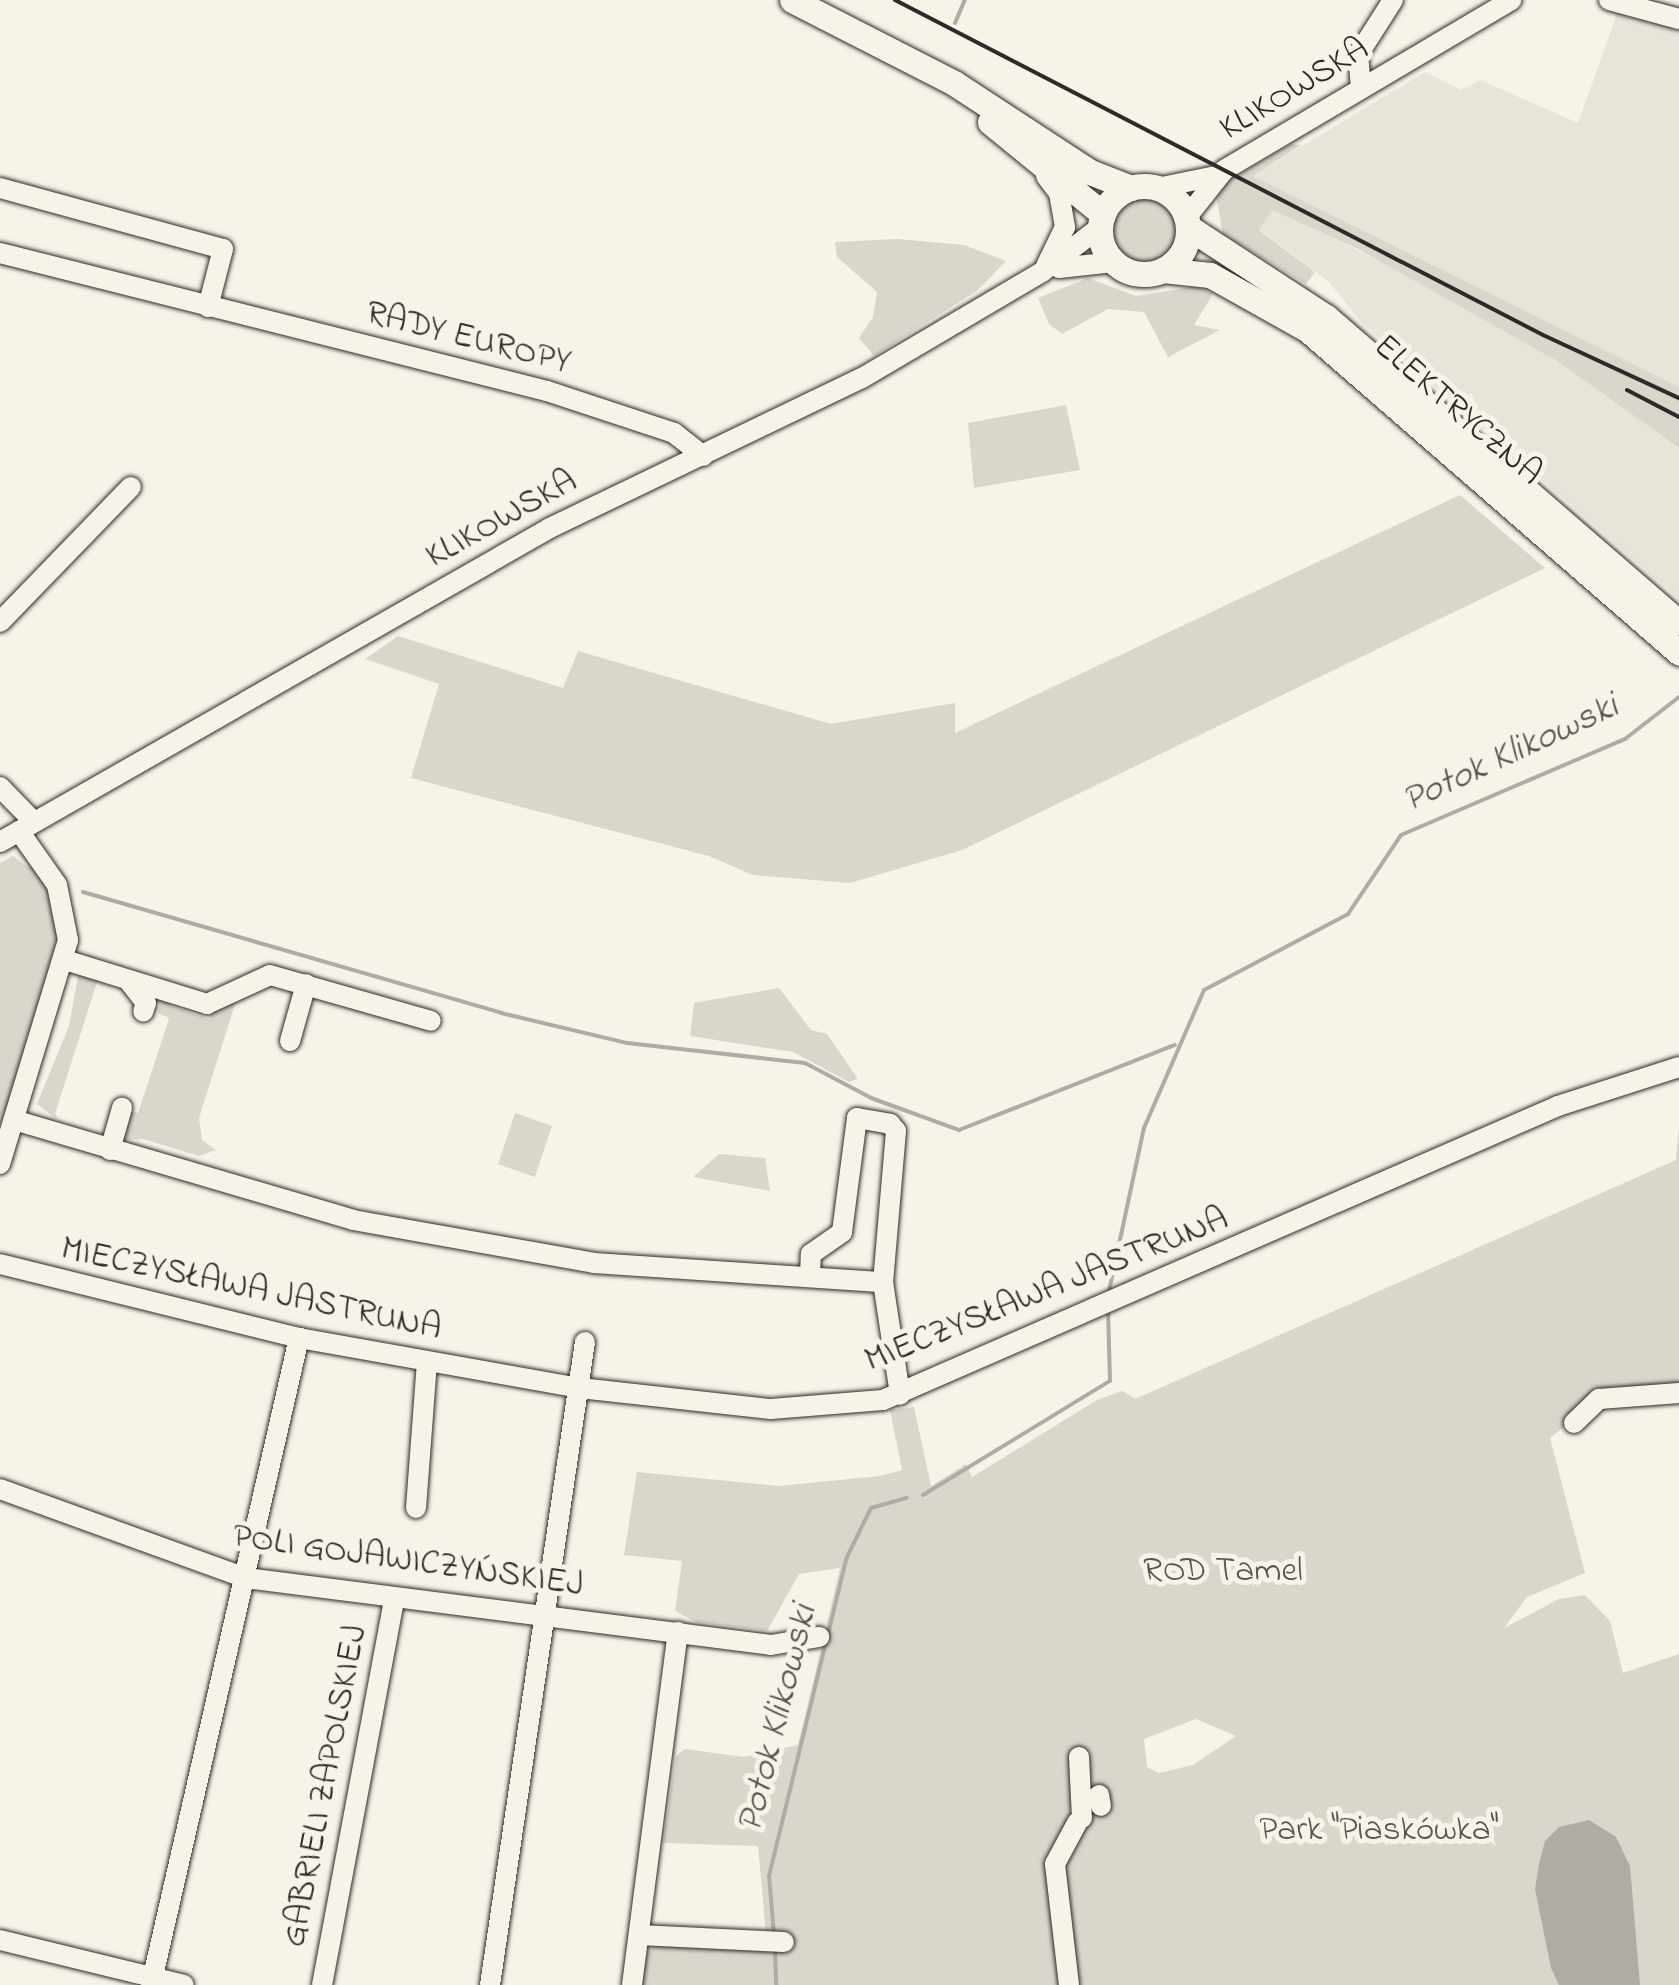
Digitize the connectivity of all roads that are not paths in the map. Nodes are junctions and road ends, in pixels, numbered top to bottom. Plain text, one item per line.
1 (792, 0) edge
2 (1392, 0) edge
3 (1512, 0) edge
4 (1609, 0) edge
5 (1679, 20) edge
6 (894, 52) junction
7 (1361, 88) junction
8 (1030, 158) junction
9 (1216, 176) junction
10 (0, 188) edge
11 (1144, 188) junction
12 (1102, 221) junction
13 (1187, 222) junction
14 (0, 252) edge
15 (1114, 262) junction
16 (1163, 270) junction
17 (1042, 272) junction
18 (208, 307) junction
19 (704, 456) junction
20 (131, 487) dead end
21 (0, 622) edge
22 (1679, 623) edge
23 (1679, 652) edge
24 (0, 788) edge
25 (18, 832) edge
26 (65, 960) junction
27 (128, 980) junction
28 (306, 984) junction
29 (154, 988) junction
30 (431, 1020) dead end
31 (290, 1042) dead end
32 (1679, 1067) edge
33 (118, 1107) dead end
34 (14, 1120) junction
35 (106, 1148) junction
36 (0, 1164) edge
37 (0, 1264) edge
38 (810, 1277) junction
39 (883, 1282) junction
40 (299, 1338) junction
41 (586, 1342) dead end
42 (427, 1363) junction
43 (580, 1388) junction
44 (1679, 1393) edge
45 (900, 1396) junction
46 (1574, 1422) dead end
47 (0, 1489) edge
48 (416, 1508) dead end
49 (246, 1578) junction
50 (394, 1599) junction
51 (544, 1617) junction
52 (678, 1632) junction
53 (818, 1636) dead end
54 (1079, 1757) dead end
55 (638, 1936) junction
56 (0, 1940) edge
57 (778, 1943) dead end
58 (151, 1981) edge
59 (184, 1985) edge
60 (322, 1985) edge
61 (490, 1985) edge
62 (632, 1985) edge
63 (1069, 1985) edge

1 - 6 main road
2 - 7 street
3 - 7 street, KLIKOWSKA
4 - 5 street
6 - 8 main road
6 - 11 main road
7 - 9 street, KLIKOWSKA
8 - 12 main road
8 - 17 street
9 - 11 street, KLIKOWSKA
9 - 13 street, KLIKOWSKA
10 - 18 street
11 - 12 main road
11 - 13 main road
12 - 15 main road
12 - 17 street, KLIKOWSKA
13 - 16 main road
13 - 22 main road, ELEKTRYCZNA
14 - 18 street, RADY EUROPY
15 - 16 main road
15 - 17 street, KLIKOWSKA
16 - 23 main road, ELEKTRYCZNA
17 - 19 street, KLIKOWSKA
18 - 19 street, RADY EUROPY
19 - 25 street, KLIKOWSKA
20 - 21 street
24 - 25 street
25 - 26 street
26 - 27 street
26 - 34 street
27 - 29 street
27 - 29 street
28 - 29 street
28 - 30 street
28 - 31 street
32 - 45 street, MIECZYSŁAWA JASTRUNA
33 - 35 street
34 - 35 street
34 - 36 street
35 - 38 street
37 - 40 street, MIECZYSŁAWA JASTRUNA
38 - 39 street
38 - 39 street
39 - 45 street
40 - 42 street, MIECZYSŁAWA JASTRUNA
40 - 49 street
41 - 43 street
42 - 43 street, MIECZYSŁAWA JASTRUNA
42 - 48 street
43 - 45 street, MIECZYSŁAWA JASTRUNA
43 - 51 street
44 - 46 street
47 - 49 street, POLI GOJAWICZYŃSKIEJ
49 - 50 street, POLI GOJAWICZYŃSKIEJ
49 - 58 street
50 - 51 street, POLI GOJAWICZYŃSKIEJ
50 - 60 street, GABRIELI ZAPOLSKIEJ
51 - 52 street, POLI GOJAWICZYŃSKIEJ
51 - 61 street
52 - 53 street, POLI GOJAWICZYŃSKIEJ
52 - 55 street
54 - 63 street
55 - 57 street
55 - 62 street
56 - 58 street
58 - 59 street

